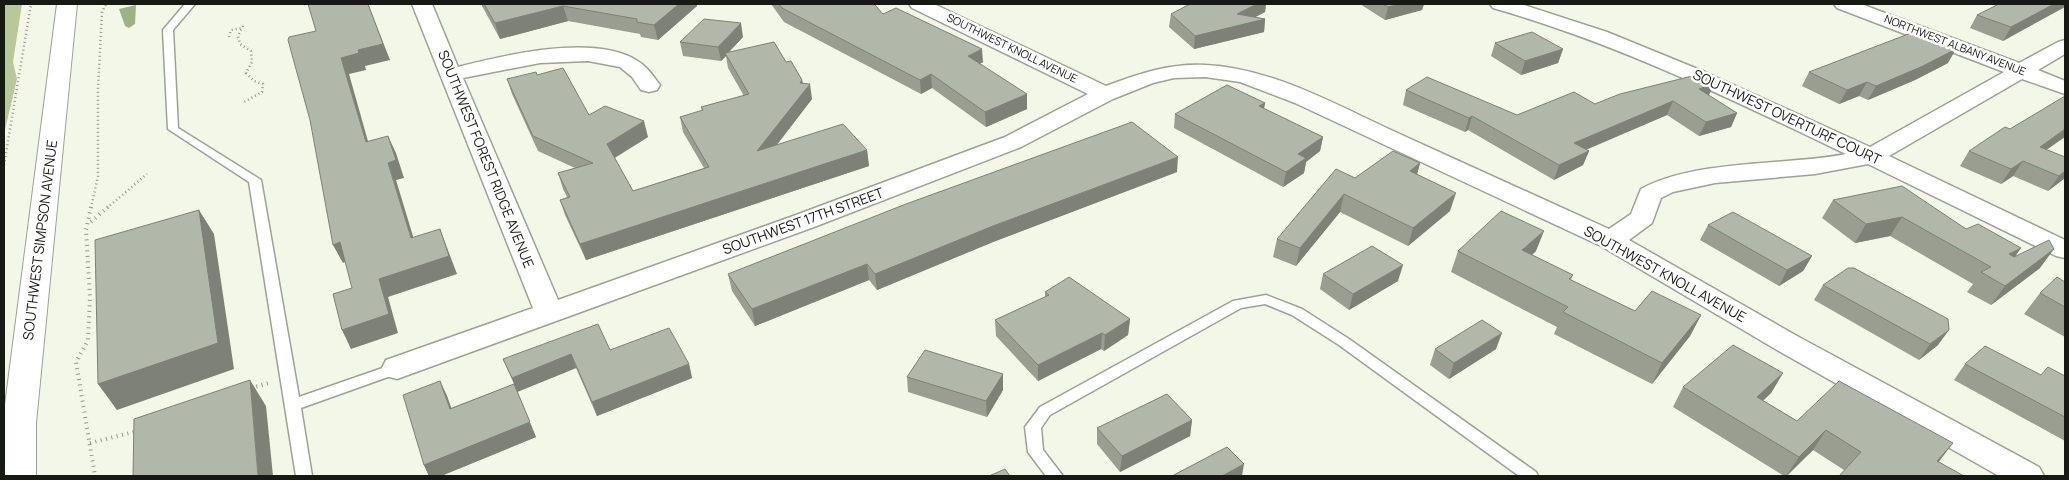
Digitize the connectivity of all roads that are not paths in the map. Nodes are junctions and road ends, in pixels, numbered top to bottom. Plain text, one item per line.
1 (67, 4) edge
2 (190, 4) edge
3 (422, 4) edge
4 (919, 4) edge
5 (1500, 4) edge
6 (1844, 4) edge
7 (2065, 46) edge
8 (1205, 71) joint
9 (2022, 71) junction
10 (451, 75) junction
11 (649, 85) dead end
12 (2065, 88) edge
13 (1105, 94) junction
14 (1872, 156) junction
15 (1610, 240) junction
16 (2065, 250) edge
17 (549, 314) junction
18 (397, 368) joint
19 (293, 405) junction
20 (12, 425) edge
21 (19, 476) edge
22 (304, 476) edge
23 (1055, 476) edge
24 (1530, 476) edge
25 (2027, 476) edge

1 - 20 street, SOUTHWEST SIMPSON AVENUE
2 - 19 lane
3 - 10 street, SOUTHWEST FOREST RIDGE AVENUE
4 - 13 street, SOUTHWEST KNOLL AVENUE
5 - 14 street, SOUTHWEST OVERTURF COURT
6 - 9 street, NORTHWEST ALBANY AVENUE
7 - 9 street
8 - 13 street, SOUTHWEST 17TH STREET
8 - 15 street, SOUTHWEST KNOLL AVENUE
9 - 12 street, NORTHWEST ALBANY AVENUE
9 - 14 street
10 - 11 street
10 - 17 street, SOUTHWEST FOREST RIDGE AVENUE
13 - 17 street, SOUTHWEST 17TH STREET
14 - 15 street
14 - 16 street, SOUTHWEST OVERTURF COURT
15 - 25 street, SOUTHWEST KNOLL AVENUE
17 - 18 street, SOUTHWEST 17TH STREET
18 - 19 lane
19 - 22 lane
20 - 21 street, SOUTHWEST SIMPSON AVENUE
23 - 24 lane

